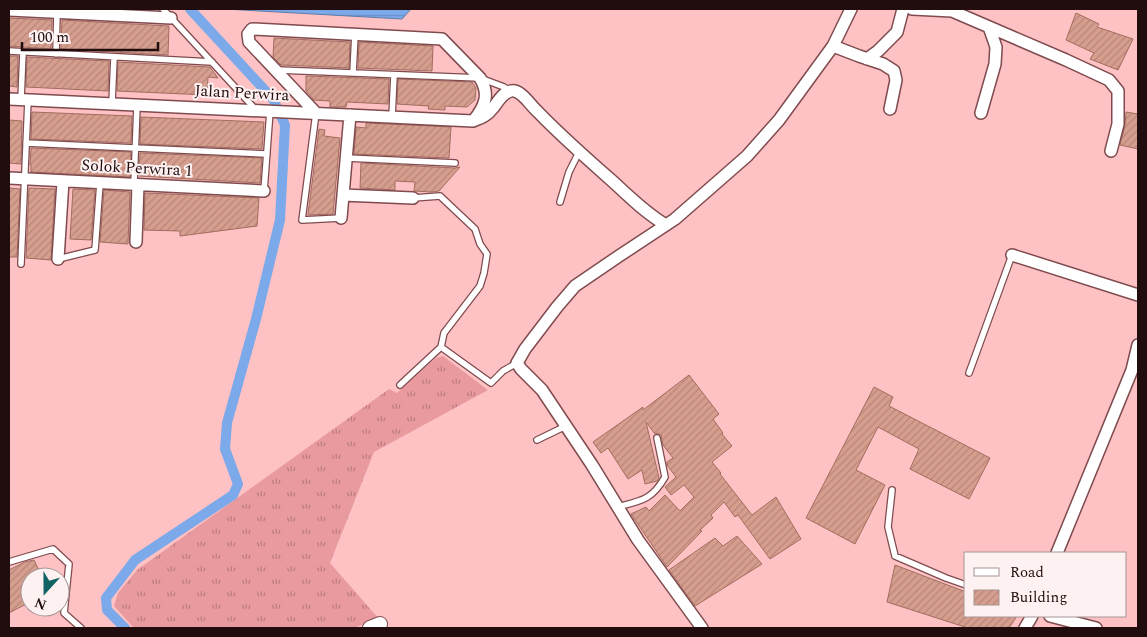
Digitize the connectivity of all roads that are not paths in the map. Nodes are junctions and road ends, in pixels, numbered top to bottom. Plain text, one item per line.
1 (163, 9) edge
2 (851, 9) edge
3 (903, 9) edge
4 (912, 9) edge
5 (9, 10) edge
6 (57, 12) junction
7 (171, 18) junction
8 (989, 27) junction
9 (355, 34) junction
10 (833, 46) junction
11 (9, 51) edge
12 (23, 52) junction
13 (56, 54) junction
14 (114, 57) junction
15 (868, 59) junction
16 (212, 62) junction
17 (276, 70) junction
18 (353, 73) junction
19 (394, 74) junction
20 (480, 78) junction
21 (509, 91) junction
22 (9, 99) edge
23 (25, 99) junction
24 (112, 104) junction
25 (138, 105) junction
26 (890, 109) dead end
27 (256, 110) junction
28 (270, 111) junction
29 (316, 113) junction
30 (981, 114) dead end
31 (350, 115) junction
32 (392, 117) junction
33 (473, 121) junction
34 (26, 143) junction
35 (136, 148) junction
36 (1111, 151) dead end
37 (579, 152) junction
38 (267, 154) junction
39 (346, 158) junction
40 (455, 163) dead end
41 (9, 178) edge
42 (25, 179) junction
43 (63, 181) junction
44 (100, 183) junction
45 (136, 185) junction
46 (264, 191) joint
47 (343, 195) junction
48 (414, 198) joint
49 (560, 202) dead end
50 (341, 218) joint
51 (666, 225) junction
52 (136, 242) dead end
53 (1012, 255) joint
54 (58, 259) joint
55 (21, 264) dead end
56 (1138, 295) edge
57 (1138, 345) edge
58 (441, 347) junction
59 (517, 363) junction
60 (969, 372) dead end
61 (400, 385) dead end
62 (566, 426) junction
63 (657, 438) dead end
64 (537, 440) dead end
65 (892, 490) dead end
66 (618, 507) junction
67 (1057, 552) edge
68 (9, 562) edge
69 (964, 584) edge
70 (1031, 617) edge
71 (1054, 617) edge
72 (81, 628) edge
73 (702, 628) edge
74 (1025, 628) edge
75 (1096, 628) edge

1 - 7 lane
2 - 10 street
3 - 15 street
4 - 8 street
5 - 6 street
6 - 7 street
6 - 13 lane
7 - 16 lane
8 - 30 street
8 - 36 street
9 - 17 street
9 - 18 lane
9 - 20 street
10 - 15 street
10 - 51 street
11 - 12 lane
12 - 13 lane
12 - 23 lane
13 - 14 lane
14 - 16 lane
14 - 24 lane
15 - 26 street
16 - 27 lane
17 - 18 lane
17 - 29 street
18 - 19 lane
19 - 20 lane
19 - 32 lane
20 - 21 lane
20 - 33 street
21 - 33 street
21 - 37 street
22 - 23 street, Jalan Perwira
23 - 24 street, Jalan Perwira
23 - 34 lane
24 - 25 street, Jalan Perwira
25 - 27 street, Jalan Perwira
25 - 35 lane
27 - 28 street, Jalan Perwira
28 - 29 street, Jalan Perwira
28 - 38 lane
29 - 31 street, Jalan Perwira
29 - 50 lane
31 - 32 street, Jalan Perwira
31 - 39 street
32 - 33 street, Jalan Perwira
34 - 35 lane
34 - 42 lane
35 - 38 lane
35 - 45 lane
37 - 49 lane
37 - 51 street
38 - 46 lane
39 - 40 lane
39 - 47 street
41 - 42 street, Solok Perwira 1
42 - 43 street, Solok Perwira 1
42 - 55 lane
43 - 44 street, Solok Perwira 1
43 - 54 street
44 - 45 street, Solok Perwira 1
44 - 54 lane
45 - 46 street, Solok Perwira 1
45 - 52 street
47 - 48 street
47 - 50 street
48 - 58 lane
51 - 59 street
53 - 56 street
53 - 60 lane
57 - 67 street
58 - 59 lane
58 - 61 lane
59 - 62 street
62 - 64 lane
62 - 66 street
63 - 66 lane
65 - 69 lane
66 - 73 street
68 - 72 lane
70 - 74 street
71 - 75 street

